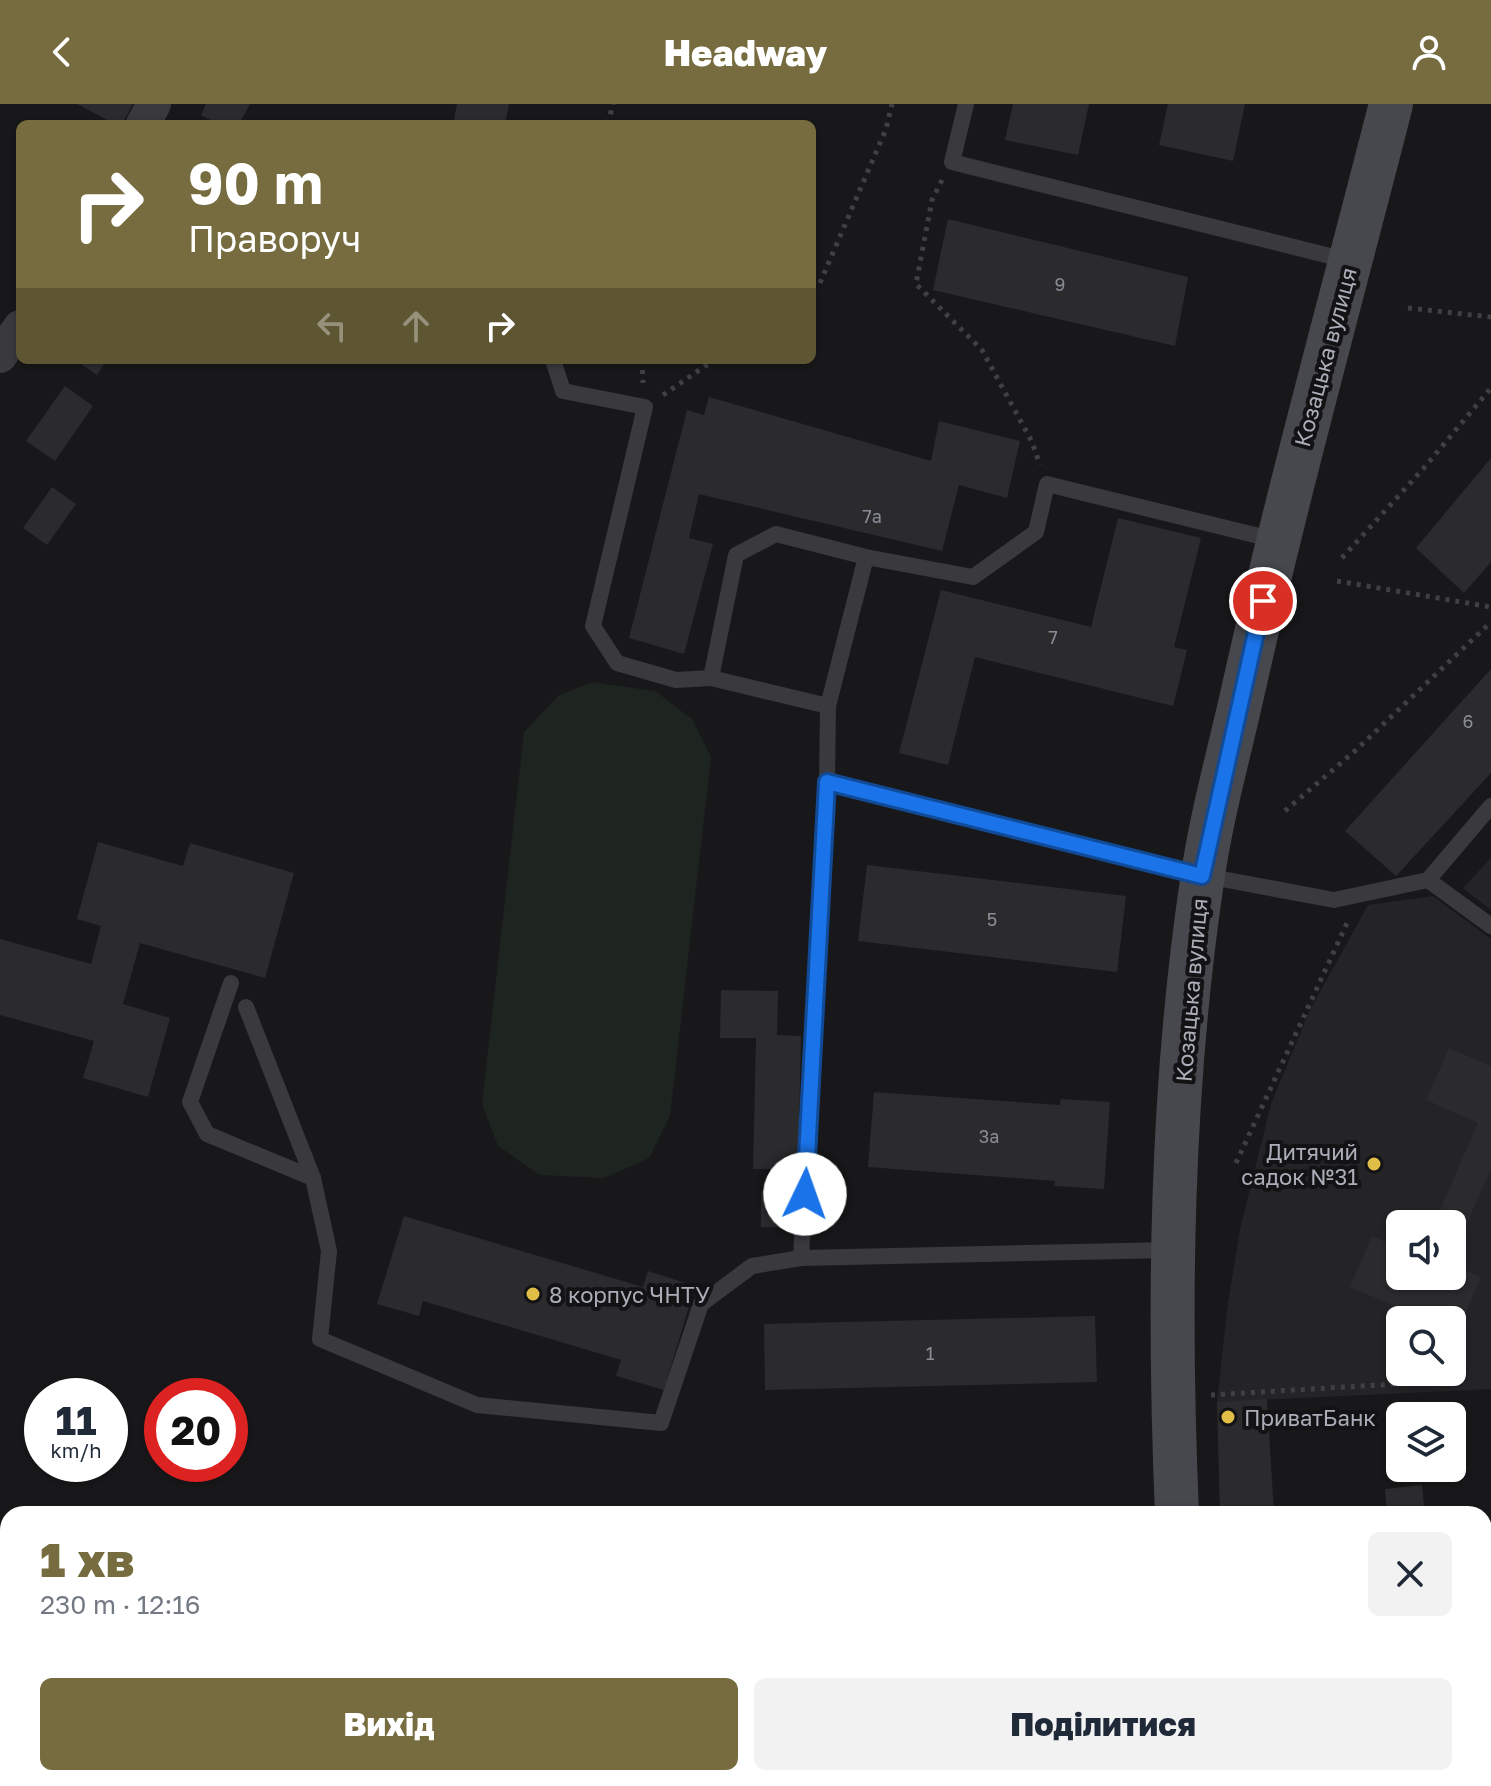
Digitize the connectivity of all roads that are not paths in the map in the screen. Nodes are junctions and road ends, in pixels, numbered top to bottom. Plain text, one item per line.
1 (966, 104) edge
2 (1391, 104) edge
3 (1350, 261) junction
4 (16, 333) edge
5 (0, 356) edge
6 (554, 364) edge
7 (1277, 540) junction
8 (866, 557) junction
9 (711, 678) junction
10 (828, 706) junction
11 (827, 782) junction
12 (1491, 806) edge
13 (1202, 876) junction
14 (1428, 880) junction
15 (1491, 926) edge
16 (231, 983) dead end
17 (246, 1007) dead end
18 (313, 1178) junction
19 (1172, 1250) junction
20 (801, 1258) junction
21 (1177, 1506) edge

1 - 3 lane
2 - 3 main road, Козацька вулиця
3 - 7 main road, Козацька вулиця
4 - 5 street
6 - 9 lane
7 - 8 lane
7 - 13 main road, Козацька вулиця
8 - 9 lane
8 - 10 lane
9 - 10 lane
10 - 11 lane
11 - 13 lane
11 - 20 lane
12 - 14 lane
13 - 14 lane
13 - 19 main road, Козацька вулиця
14 - 15 lane
16 - 18 lane
17 - 18 lane
18 - 20 lane
19 - 20 lane
19 - 21 main road, Козацька вулиця

